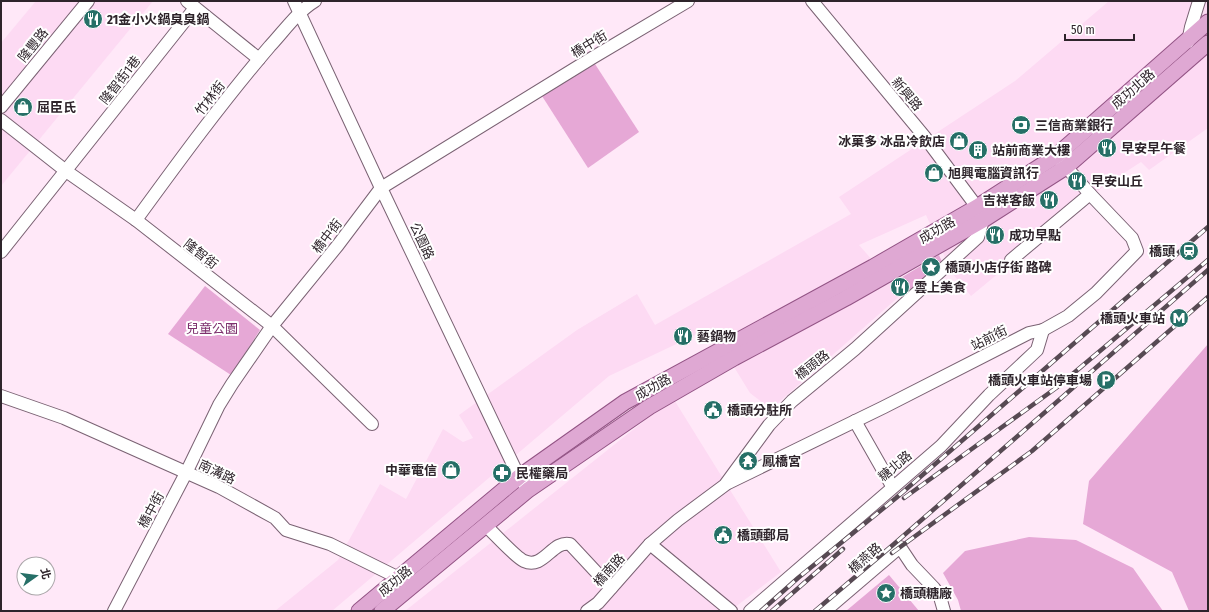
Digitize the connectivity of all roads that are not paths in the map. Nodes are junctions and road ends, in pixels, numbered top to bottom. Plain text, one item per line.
1 (88, 1) edge
2 (294, 1) edge
3 (315, 1) edge
4 (688, 1) edge
5 (812, 1) edge
6 (1199, 1) edge
7 (191, 4) edge
8 (300, 13) junction
9 (1208, 22) edge
10 (1208, 43) edge
11 (1192, 47) junction
12 (259, 59) junction
13 (1, 107) edge
14 (1, 120) edge
15 (1061, 161) junction
16 (66, 171) junction
17 (381, 188) junction
18 (1090, 194) junction
19 (980, 213) junction
20 (136, 220) junction
21 (1, 252) edge
22 (1011, 260) dead end
23 (272, 326) junction
24 (1044, 330) junction
25 (1, 396) edge
26 (855, 421) junction
27 (372, 424) dead end
28 (186, 473) junction
29 (519, 477) junction
30 (725, 485) junction
31 (892, 486) junction
32 (528, 490) junction
33 (486, 525) junction
34 (650, 544) junction
35 (399, 577) junction
36 (414, 585) junction
37 (611, 588) junction
38 (114, 611) edge
39 (359, 611) edge
40 (382, 611) edge
41 (587, 611) edge
42 (731, 611) edge
43 (750, 611) edge
44 (825, 611) edge
45 (944, 611) edge

1 - 13 street, 隆豐路
2 - 8 street, 公園路
3 - 8 street, 竹林街
4 - 17 street, 橋中街
5 - 19 street, 新興路
6 - 11 street
7 - 12 street
7 - 16 street, 隆智街1巷
8 - 12 street, 竹林街
8 - 17 street, 公園路
9 - 11 main road, 成功北路
10 - 11 main road, 成功北路
11 - 15 main road, 成功北路
12 - 20 street, 竹林街
14 - 16 street, 隆智街
15 - 18 street, 站前街
15 - 19 main road, 成功北路
16 - 20 street, 隆智街
16 - 21 street, 隆智街1巷
17 - 23 street, 橋中街
17 - 29 street, 公園路
18 - 22 street
18 - 24 street, 站前街
19 - 29 main road, 成功路
19 - 30 street, 橋頭路
19 - 32 main road, 成功路
20 - 23 street, 隆智街
23 - 27 street, 隆智街
23 - 28 street, 橋中街
24 - 26 street, 站前街
24 - 31 street, 糖北路
25 - 28 street, 南溝路
26 - 30 street, 站前街
26 - 31 street
28 - 35 street, 南溝路
28 - 38 street, 橋中街
29 - 32 street, 公園路
29 - 35 main road, 成功路
30 - 34 street, 橋頭路
31 - 43 street, 糖北路
32 - 33 main road, 成功路
33 - 36 main road, 成功路
33 - 37 street
34 - 37 street, 橋南路
34 - 42 street
35 - 36 street, 南溝路
35 - 39 main road, 成功路
36 - 40 main road, 成功路
37 - 41 street, 橋南路
44 - 45 street, 橋燕路

